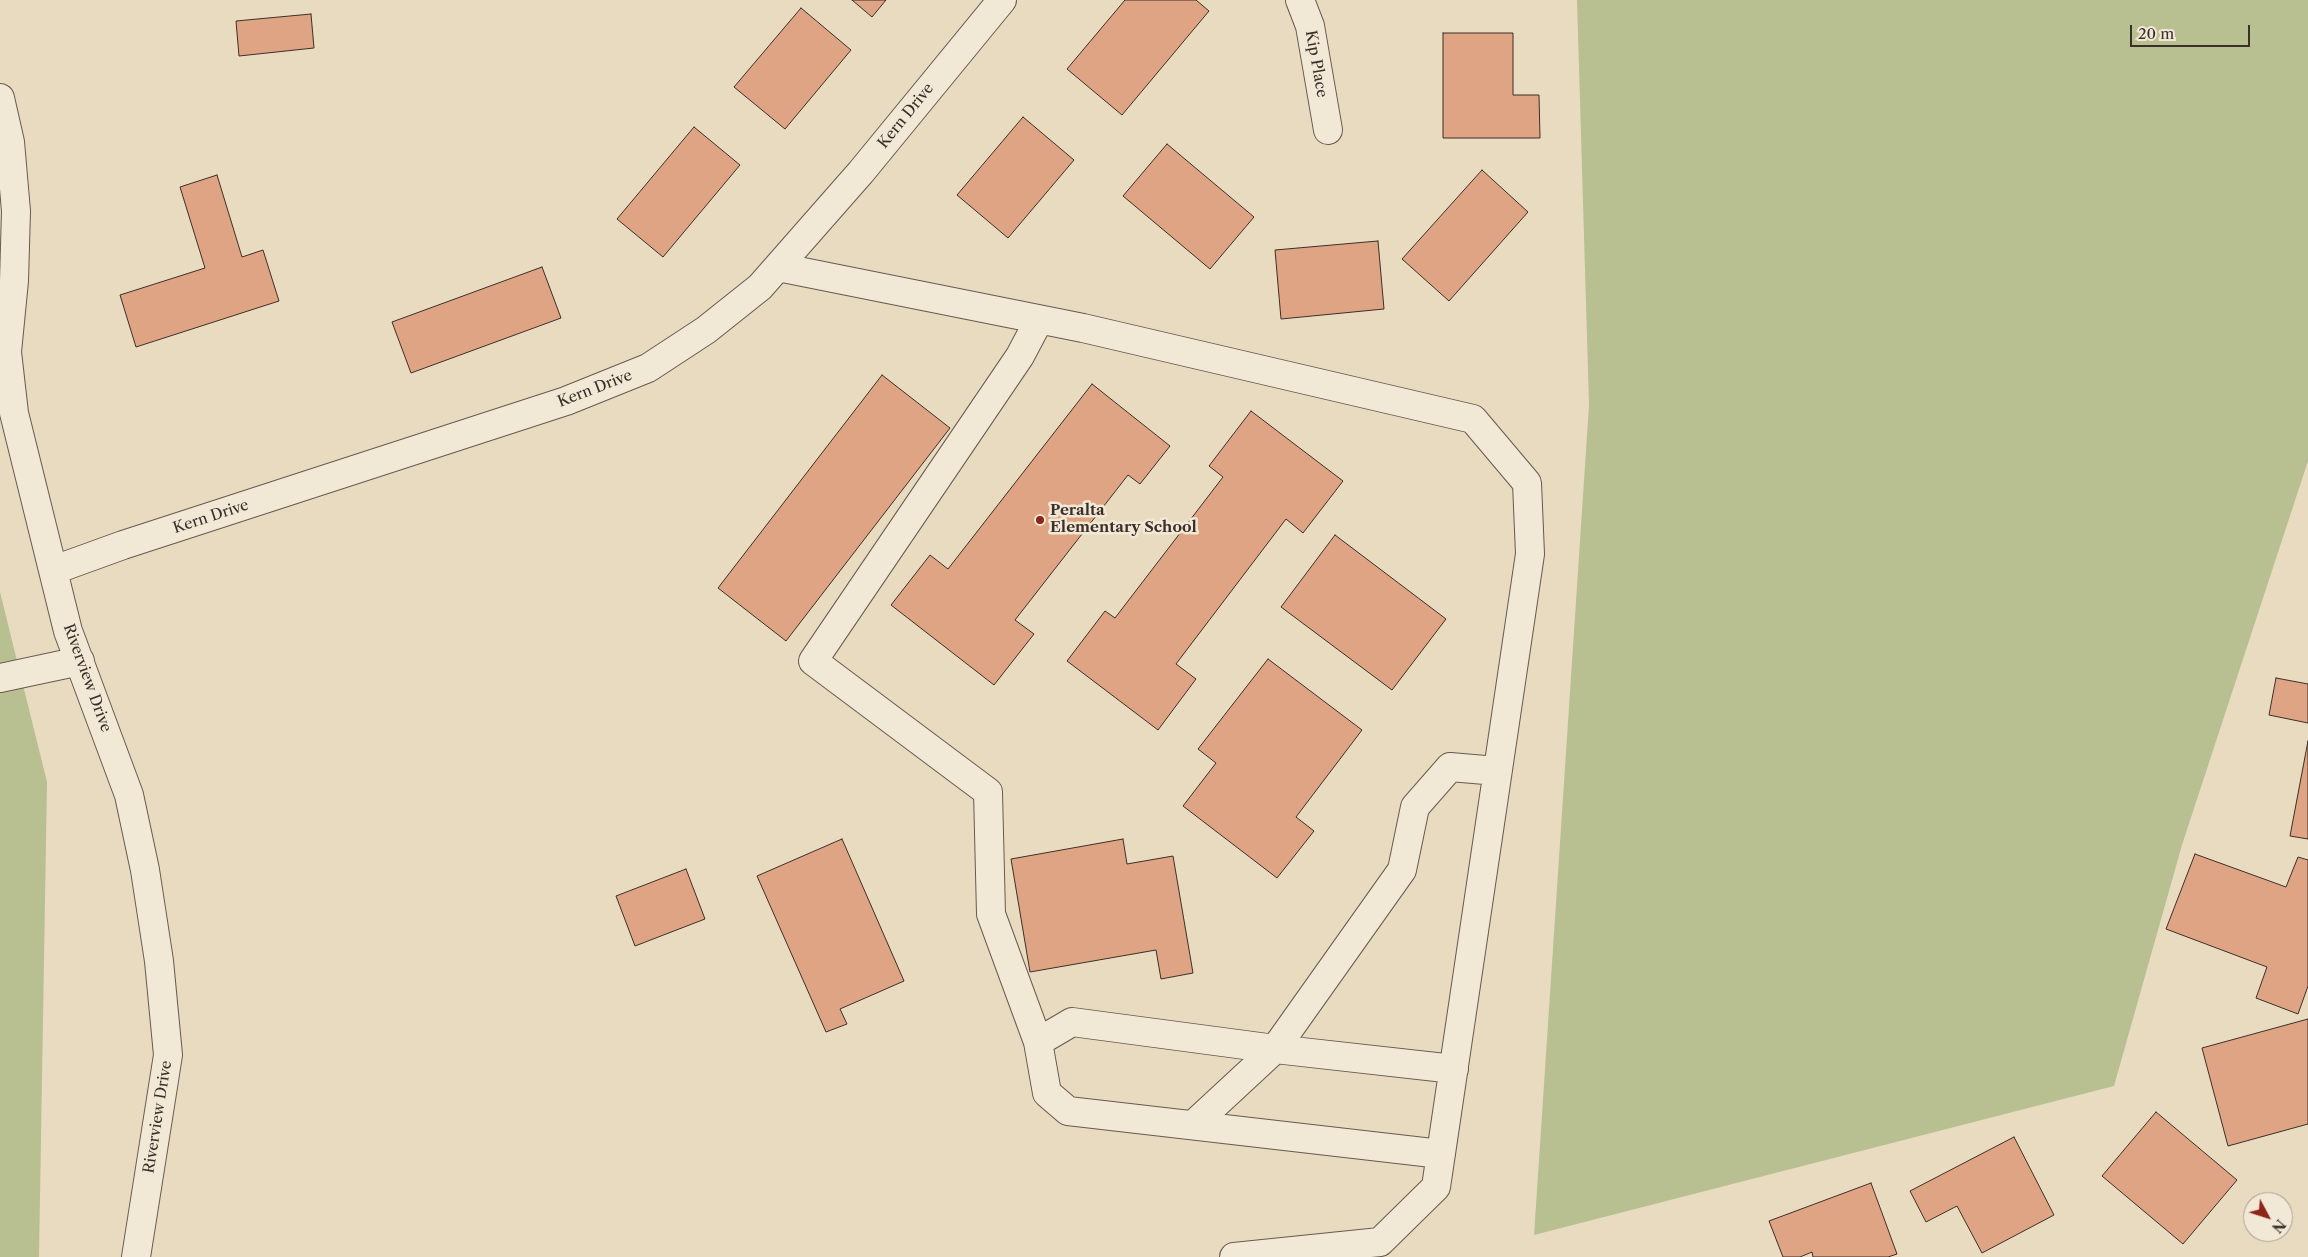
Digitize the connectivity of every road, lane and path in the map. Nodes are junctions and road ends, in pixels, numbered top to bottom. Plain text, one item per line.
1 (1002, 0) edge
2 (1300, 0) edge
3 (0, 98) edge
4 (1328, 130) dead end
5 (778, 267) junction
6 (1039, 320) junction
7 (54, 570) junction
8 (80, 661) junction
9 (0, 678) edge
10 (1497, 771) junction
11 (1038, 1042) junction
12 (1274, 1049) junction
13 (1454, 1069) junction
14 (1193, 1126) junction
15 (1441, 1154) junction
16 (136, 1257) edge
17 (1234, 1257) edge

1 - 5 street, Kern Drive
2 - 4 street, Kip Place
3 - 7 street, Riverview Drive
5 - 6 street
5 - 7 street, Kern Drive
6 - 10 street
6 - 11 street
7 - 8 street, Riverview Drive
8 - 9 street
8 - 16 street, Riverview Drive
10 - 12 street
10 - 13 street
11 - 12 street
11 - 14 street
12 - 13 street
12 - 14 street
13 - 15 street
14 - 15 street
15 - 17 street

